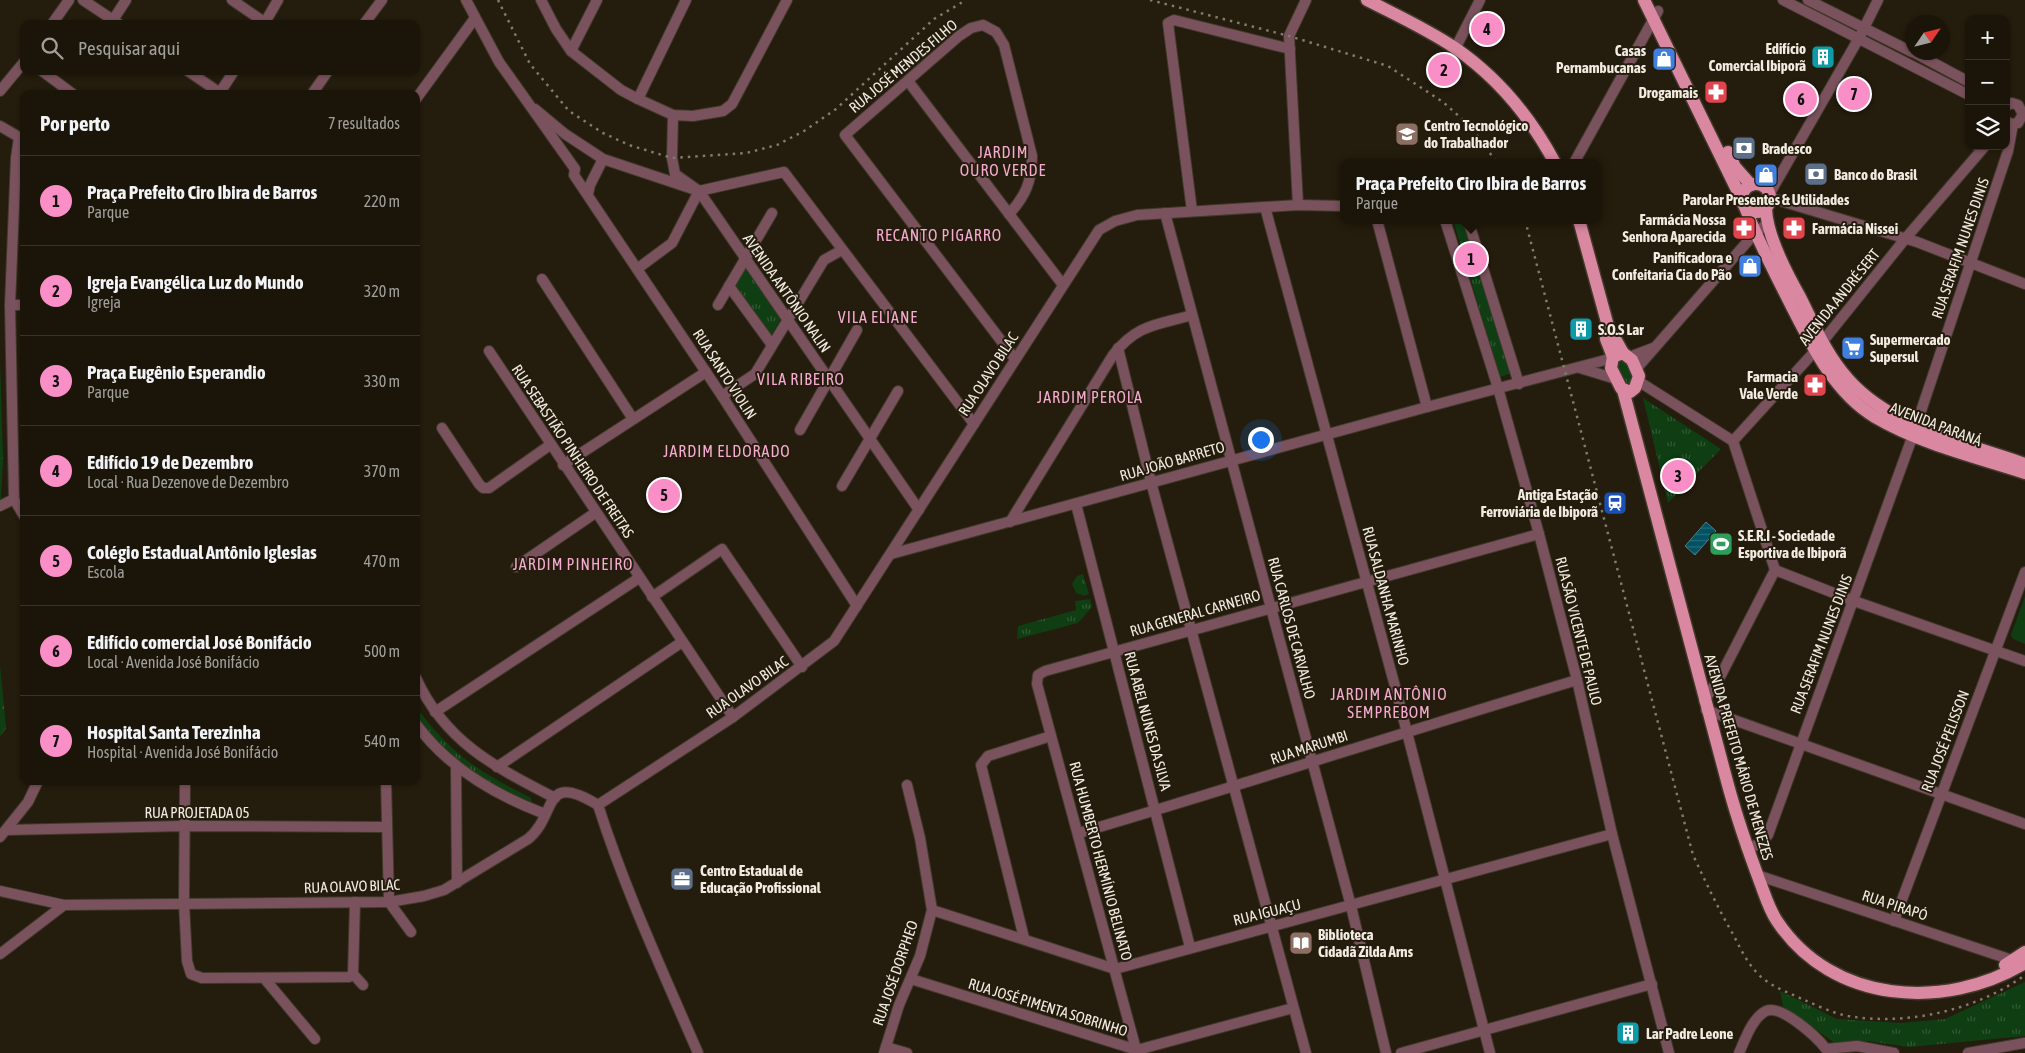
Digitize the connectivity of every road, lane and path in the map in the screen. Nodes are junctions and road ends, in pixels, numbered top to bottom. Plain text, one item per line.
1 (69, 0) edge
2 (84, 0) edge
3 (126, 0) edge
4 (232, 0) edge
5 (278, 0) edge
6 (382, 0) edge
7 (466, 0) edge
8 (541, 0) edge
9 (597, 0) edge
10 (686, 0) edge
11 (787, 0) edge
12 (1306, 0) edge
13 (1367, 0) edge
14 (1480, 0) edge
15 (1644, 0) edge
16 (1783, 0) edge
17 (1808, 0) edge
18 (1878, 0) edge
19 (1794, 2) edge
20 (1655, 10) edge
21 (475, 18) junction
22 (55, 20) edge
23 (113, 20) edge
24 (117, 20) edge
25 (262, 20) edge
26 (268, 20) edge
27 (367, 20) edge
28 (1864, 27) junction
29 (1859, 38) junction
30 (1905, 48) edge
31 (1290, 49) junction
32 (1455, 49) junction
33 (571, 51) junction
34 (1928, 60) edge
35 (20, 67) edge
36 (1944, 69) junction
37 (47, 75) edge
38 (194, 75) edge
39 (231, 75) edge
40 (325, 75) edge
41 (1940, 80) junction
42 (1965, 80) edge
43 (908, 81) junction
44 (1690, 85) junction
45 (68, 90) edge
46 (215, 90) edge
47 (221, 90) edge
48 (315, 90) edge
49 (517, 90) junction
50 (0, 91) edge
51 (1965, 93) edge
52 (420, 94) edge
53 (638, 99) junction
54 (2008, 105) edge
55 (673, 115) junction
56 (2017, 117) edge
57 (0, 126) edge
58 (20, 138) edge
59 (2010, 139) edge
60 (20, 143) edge
61 (582, 146) junction
62 (1982, 150) edge
63 (2007, 150) edge
64 (604, 159) junction
65 (1553, 159) edge
66 (1576, 159) edge
67 (569, 161) junction
68 (595, 174) junction
69 (675, 174) junction
70 (574, 175) junction
71 (658, 178) junction
72 (1750, 185) junction
73 (698, 191) junction
74 (588, 194) junction
75 (1769, 200) junction
76 (1743, 203) junction
77 (1298, 205) junction
78 (1340, 206) edge
79 (1265, 207) junction
80 (1192, 211) junction
81 (772, 213) dead end
82 (1165, 213) junction
83 (1008, 214) junction
84 (1768, 223) junction
85 (1378, 224) edge
86 (1445, 224) edge
87 (1469, 224) edge
88 (1580, 224) edge
89 (1755, 233) junction
90 (1905, 239) junction
91 (842, 250) junction
92 (745, 258) junction
93 (1970, 262) junction
94 (637, 269) junction
95 (542, 279) dead end
96 (2025, 284) edge
97 (1063, 285) junction
98 (729, 286) junction
99 (1790, 290) junction
100 (10, 305) junction
101 (20, 305) edge
102 (718, 305) dead end
103 (1192, 316) junction
104 (786, 320) junction
105 (857, 330) dead end
106 (772, 344) junction
107 (1819, 346) junction
108 (1118, 348) junction
109 (488, 351) dead end
110 (1015, 359) junction
111 (1577, 367) junction
112 (1625, 370) junction
113 (706, 372) junction
114 (828, 379) junction
115 (1518, 384) junction
116 (1498, 388) junction
117 (898, 391) dead end
118 (722, 396) junction
119 (1426, 407) junction
120 (633, 419) junction
121 (974, 424) junction
122 (442, 428) dead end
123 (800, 430) dead end
124 (1915, 430) junction
125 (1325, 435) junction
126 (871, 438) junction
127 (1732, 441) junction
128 (550, 445) junction
129 (1231, 460) junction
130 (2025, 464) edge
131 (563, 465) junction
132 (19, 467) edge
133 (2025, 474) edge
134 (1151, 482) junction
135 (842, 486) dead end
136 (14, 499) junction
137 (1076, 504) junction
138 (0, 506) edge
139 (20, 509) edge
140 (919, 510) junction
141 (595, 513) junction
142 (1010, 522) junction
143 (1539, 534) junction
144 (891, 554) junction
145 (516, 567) dead end
146 (1776, 570) junction
147 (2025, 572) edge
148 (640, 578) junction
149 (1366, 581) junction
150 (652, 597) junction
151 (1854, 601) junction
152 (857, 606) junction
153 (1271, 606) junction
154 (1192, 629) junction
155 (682, 642) junction
156 (1995, 651) junction
157 (1114, 652) junction
158 (2025, 661) edge
159 (802, 667) junction
160 (1036, 677) joint
161 (1577, 680) junction
162 (420, 685) edge
163 (1705, 706) junction
164 (435, 712) junction
165 (733, 717) junction
166 (420, 728) edge
167 (1406, 731) junction
168 (1051, 736) junction
169 (1800, 744) junction
170 (1312, 762) junction
171 (456, 767) junction
172 (497, 767) junction
173 (36, 785) edge
174 (185, 785) edge
175 (386, 785) edge
176 (907, 785) dead end
177 (1235, 787) junction
178 (1942, 794) junction
179 (555, 798) junction
180 (598, 805) junction
181 (1156, 810) junction
182 (545, 814) junction
183 (2025, 824) edge
184 (184, 826) junction
185 (387, 827) junction
186 (1079, 833) junction
187 (3, 834) edge
188 (1612, 834) junction
189 (1746, 847) junction
190 (1757, 875) junction
191 (1445, 881) junction
192 (457, 883) junction
193 (0, 891) edge
194 (355, 902) junction
195 (389, 902) junction
196 (184, 904) junction
197 (64, 905) junction
198 (1351, 906) junction
199 (932, 910) junction
200 (1894, 920) junction
201 (1270, 927) junction
202 (411, 932) dead end
203 (1024, 938) junction
204 (1190, 947) junction
205 (0, 954) edge
206 (2022, 960) edge
207 (1115, 969) junction
208 (353, 974) junction
209 (264, 978) junction
210 (911, 979) junction
211 (1652, 984) junction
212 (363, 986) dead end
213 (1294, 1008) junction
214 (1484, 1031) junction
215 (315, 1040) dead end
216 (2025, 1043) edge
217 (885, 1050) edge
218 (1137, 1051) edge
219 (1826, 1051) edge
220 (1968, 1052) edge
221 (698, 1053) edge
222 (907, 1053) edge
223 (1306, 1053) edge
224 (1386, 1053) edge
225 (1401, 1053) edge
226 (1490, 1053) edge
227 (1669, 1053) edge
228 (1739, 1053) edge
229 (1894, 1053) edge

1 - 22 street
2 - 23 street
3 - 24 street
4 - 25 street
5 - 26 street
6 - 27 street
7 - 21 street
8 - 33 street
9 - 33 street
10 - 53 street
11 - 55 street
12 - 31 street
13 - 32 main road
14 - 32 street
15 - 20 main road, AVENIDA PARANÁ
16 - 19 street
17 - 28 street
18 - 28 street
19 - 29 street
20 - 44 main road, AVENIDA PARANÁ
20 - 66 street
21 - 49 street
21 - 52 street
28 - 29 street
28 - 30 street
29 - 41 street
29 - 75 street
31 - 77 street
31 - 80 street
32 - 65 main road
33 - 53 street
34 - 36 street
35 - 50 street
36 - 41 street
36 - 42 street
37 - 45 street
38 - 46 street
39 - 47 street
40 - 48 street
41 - 51 street
43 - 83 street
43 - 83 street, RUA JOSÉ MENDES FILHO
43 - 110 street, RUA JOSÉ MENDES FILHO
44 - 72 main road, AVENIDA PARANÁ
44 - 76 main road, AVENIDA PARANÁ
49 - 61 street
49 - 67 street, RUA SANTO VIOLIN
53 - 55 street
54 - 56 street
55 - 69 street
56 - 59 street, RUA SERAFIM NUNES DINIS
57 - 58 street
60 - 100 street
61 - 64 street
61 - 67 street
62 - 90 street, AVENIDA ANDRÉ SERT
63 - 93 street, RUA SERAFIM NUNES DINIS
64 - 68 street
64 - 71 street
67 - 70 street, RUA SANTO VIOLIN
68 - 70 street
68 - 74 street
69 - 71 street
69 - 73 street, AVENIDA ANTÔNIO NALIN
70 - 74 street, RUA SANTO VIOLIN
71 - 73 street
72 - 75 main road
72 - 76 main road
73 - 91 street
73 - 92 street, AVENIDA ANTÔNIO NALIN
73 - 94 street
74 - 94 street, RUA SANTO VIOLIN
75 - 76 main road
75 - 84 main road, AVENIDA PARANÁ
75 - 90 street
76 - 89 main road, AVENIDA PARANÁ
77 - 78 street, RUA OLAVO BILAC
77 - 79 street, RUA OLAVO BILAC
79 - 80 street, RUA OLAVO BILAC
79 - 125 street, RUA SALDANHA MARINHO
80 - 82 street, RUA OLAVO BILAC
81 - 92 street
82 - 97 street, RUA OLAVO BILAC
82 - 103 street, RUA CARLOS DE CARVALHO
83 - 97 street
84 - 89 street
84 - 99 main road, AVENIDA PARANÁ
85 - 119 street
86 - 116 street, RUA SÃO VICENTE DE PAULO
87 - 115 street
88 - 112 main road, AVENIDA PREFEITO MÁRIO DE MENEZES
89 - 99 main road, AVENIDA PARANÁ
89 - 112 street, RUA JOÃO BARRETO
90 - 93 street
90 - 107 street, AVENIDA ANDRÉ SERT
91 - 104 street
91 - 121 street
92 - 98 street
92 - 104 street, AVENIDA ANTÔNIO NALIN
93 - 96 street
93 - 124 street, RUA SERAFIM NUNES DINIS
94 - 113 street, RUA SANTO VIOLIN
95 - 120 street
97 - 110 street, RUA OLAVO BILAC
98 - 102 street
98 - 106 street
99 - 107 main road, AVENIDA PARANÁ
100 - 101 street
100 - 132 street
103 - 108 street
103 - 129 street, RUA CARLOS DE CARVALHO
104 - 106 street
104 - 114 street, AVENIDA ANTÔNIO NALIN
105 - 114 street
106 - 118 street
107 - 124 main road, AVENIDA PARANÁ
107 - 127 street, AVENIDA ANDRÉ SERT
108 - 134 street
108 - 142 street
109 - 128 street, RUA SEBASTIÃO PINHEIRO DE FREITAS
110 - 121 street, RUA OLAVO BILAC
111 - 112 street, RUA JOÃO BARRETO
111 - 112 street
111 - 115 street, RUA JOÃO BARRETO
112 - 127 street
112 - 163 main road, AVENIDA PREFEITO MÁRIO DE MENEZES
113 - 118 street, RUA SANTO VIOLIN
113 - 120 street
114 - 123 street
114 - 126 street, AVENIDA ANTÔNIO NALIN
115 - 116 street, RUA JOÃO BARRETO
116 - 119 street, RUA JOÃO BARRETO
116 - 143 street, RUA SÃO VICENTE DE PAULO
117 - 126 street
118 - 152 street, RUA SANTO VIOLIN
119 - 125 street, RUA JOÃO BARRETO
120 - 131 street
121 - 140 street, RUA OLAVO BILAC
122 - 128 street
124 - 130 main road, AVENIDA PARANÁ
124 - 133 main road, AVENIDA PARANÁ
124 - 151 street, RUA SERAFIM NUNES DINIS
125 - 129 street, RUA JOÃO BARRETO
125 - 149 street, RUA SALDANHA MARINHO
126 - 135 street
126 - 140 street, AVENIDA ANTÔNIO NALIN
127 - 146 street
128 - 131 street, RUA SEBASTIÃO PINHEIRO DE FREITAS
129 - 134 street, RUA JOÃO BARRETO
129 - 153 street, RUA CARLOS DE CARVALHO
131 - 141 street, RUA SEBASTIÃO PINHEIRO DE FREITAS
132 - 136 street
134 - 137 street, RUA JOÃO BARRETO
134 - 154 street
136 - 138 street
136 - 139 street
137 - 142 street, RUA JOÃO BARRETO
137 - 157 street, RUA ABEL NUNES DA SILVA
140 - 144 street, RUA OLAVO BILAC
141 - 145 street
141 - 148 street, RUA SEBASTIÃO PINHEIRO DE FREITAS
142 - 144 street, RUA JOÃO BARRETO
143 - 149 street, RUA GENERAL CARNEIRO
143 - 161 street, RUA SÃO VICENTE DE PAULO
144 - 152 street, RUA OLAVO BILAC
146 - 151 street
146 - 163 street
147 - 156 street, RUA JOSÉ PELISSON
148 - 150 street, RUA SEBASTIÃO PINHEIRO DE FREITAS
148 - 164 street
149 - 153 street, RUA GENERAL CARNEIRO
149 - 167 street, RUA SALDANHA MARINHO
150 - 155 street, RUA SEBASTIÃO PINHEIRO DE FREITAS
150 - 159 street
151 - 156 street
151 - 169 street, RUA SERAFIM NUNES DINIS
152 - 159 street, RUA OLAVO BILAC
153 - 154 street, RUA GENERAL CARNEIRO
153 - 170 street, RUA CARLOS DE CARVALHO
154 - 157 street, RUA GENERAL CARNEIRO
154 - 177 street
155 - 165 street, RUA SEBASTIÃO PINHEIRO DE FREITAS
155 - 172 street
156 - 158 street
156 - 178 street, RUA JOSÉ PELISSON
157 - 160 street, RUA GENERAL CARNEIRO
157 - 181 street, RUA ABEL NUNES DA SILVA
159 - 165 street, RUA OLAVO BILAC
160 - 168 street, RUA HUMBERTO HERMÍNIO BELINATO
161 - 167 street, RUA MARUMBI
161 - 188 street, RUA SÃO VICENTE DE PAULO
162 - 164 street
163 - 169 street
163 - 189 main road, AVENIDA PREFEITO MÁRIO DE MENEZES
164 - 172 street
165 - 180 street, RUA OLAVO BILAC
166 - 171 street
167 - 170 street, RUA MARUMBI
167 - 191 street, RUA SALDANHA MARINHO
168 - 186 street, RUA HUMBERTO HERMÍNIO BELINATO
168 - 203 street
169 - 178 street
169 - 189 street, RUA SERAFIM NUNES DINIS
170 - 177 street, RUA MARUMBI
170 - 198 street, RUA CARLOS DE CARVALHO
171 - 182 street
171 - 192 street
172 - 179 street
173 - 187 street
174 - 184 street
175 - 185 street
176 - 199 street, RUA JOSÉ DORPHEO
177 - 181 street, RUA MARUMBI
177 - 201 street
178 - 183 street
178 - 200 street, RUA JOSÉ PELISSON
179 - 180 street
179 - 182 street, RUA OLAVO BILAC
180 - 221 street
181 - 186 street, RUA MARUMBI
181 - 204 street, RUA ABEL NUNES DA SILVA
182 - 192 street, RUA OLAVO BILAC
184 - 185 street, RUA PROJETADA 05
184 - 187 street, RUA PROJETADA 05
184 - 196 street
185 - 195 street
186 - 207 street, RUA HUMBERTO HERMÍNIO BELINATO
188 - 191 street, RUA IGUAÇU
188 - 211 street, RUA SÃO VICENTE DE PAULO
189 - 190 main road, AVENIDA PREFEITO MÁRIO DE MENEZES
190 - 200 street, RUA PIRAPÓ
190 - 206 main road, AVENIDA PREFEITO MÁRIO DE MENEZES
191 - 198 street, RUA IGUAÇU
191 - 214 street, RUA SALDANHA MARINHO
192 - 195 street, RUA OLAVO BILAC
193 - 197 street, RUA OLAVO BILAC
194 - 195 street, RUA OLAVO BILAC
194 - 196 street, RUA OLAVO BILAC
194 - 208 street
195 - 202 street
196 - 197 street, RUA OLAVO BILAC
196 - 209 street
197 - 205 street
198 - 201 street, RUA IGUAÇU
198 - 224 street, RUA CARLOS DE CARVALHO
199 - 203 street
199 - 210 street, RUA JOSÉ DORPHEO
200 - 206 street, RUA PIRAPÓ
201 - 204 street, RUA IGUAÇU
201 - 213 street
203 - 207 street
204 - 207 street, RUA IGUAÇU
207 - 218 street, RUA HUMBERTO HERMÍNIO BELINATO
208 - 209 street
208 - 212 street
209 - 215 street
210 - 217 street, RUA JOSÉ DORPHEO
210 - 218 street, RUA JOSÉ PIMENTA SOBRINHO
211 - 214 street
211 - 227 street, RUA SÃO VICENTE DE PAULO
213 - 218 street, RUA JOSÉ PIMENTA SOBRINHO
213 - 223 street
214 - 225 street
214 - 226 street, RUA SALDANHA MARINHO
216 - 220 street
217 - 222 street
219 - 228 street
219 - 229 street

